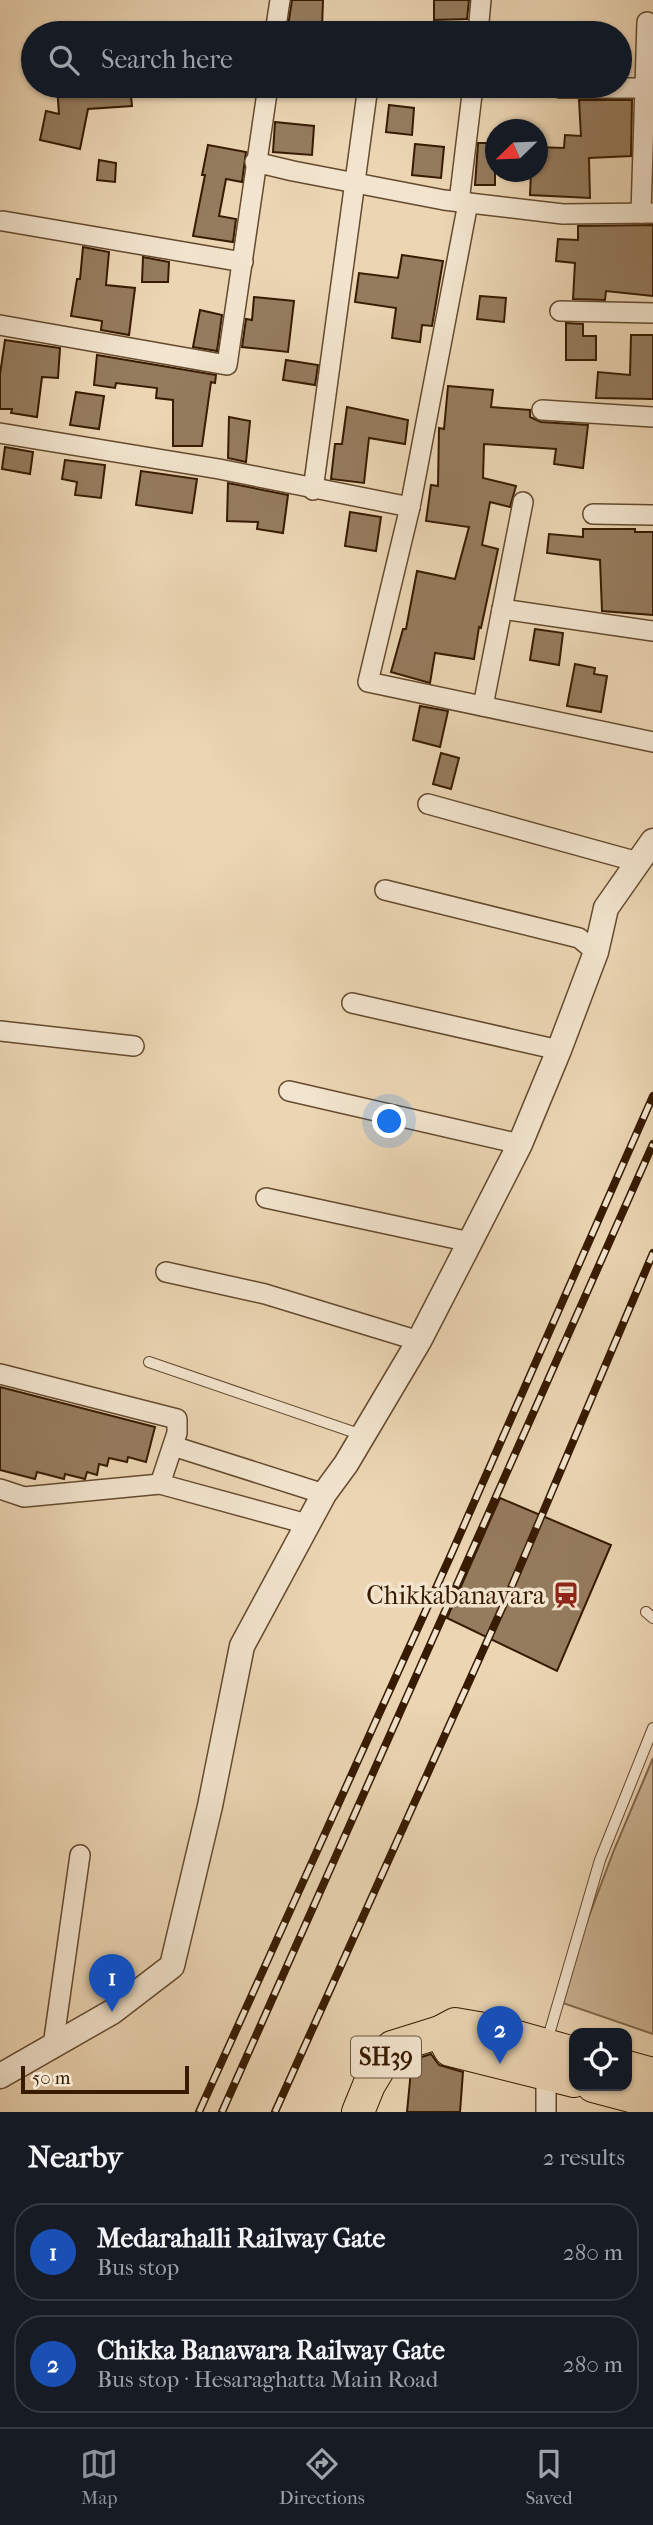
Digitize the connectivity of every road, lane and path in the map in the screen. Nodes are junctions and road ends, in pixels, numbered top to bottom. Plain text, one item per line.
1 (280, 0) edge
2 (481, 0) edge
3 (277, 21) edge
4 (479, 21) edge
5 (647, 22) dead end
6 (632, 88) edge
7 (645, 88) junction
8 (266, 98) edge
9 (366, 98) edge
10 (472, 98) edge
11 (256, 162) junction
12 (354, 183) junction
13 (463, 202) junction
14 (647, 213) edge
15 (3, 221) dead end
16 (243, 262) junction
17 (560, 311) dead end
18 (653, 313) edge
19 (0, 325) edge
20 (542, 410) dead end
21 (653, 417) edge
22 (0, 433) edge
23 (313, 490) junction
24 (523, 502) dead end
25 (410, 508) junction
26 (593, 514) dead end
27 (653, 515) edge
28 (502, 609) junction
29 (653, 631) edge
30 (483, 706) junction
31 (653, 742) edge
32 (428, 804) dead end
33 (653, 841) edge
34 (638, 862) junction
35 (385, 890) dead end
36 (596, 952) junction
37 (352, 1003) dead end
38 (0, 1031) edge
39 (134, 1046) dead end
40 (559, 1050) junction
41 (289, 1091) dead end
42 (520, 1144) junction
43 (266, 1198) dead end
44 (470, 1242) junction
45 (166, 1272) dead end
46 (419, 1341) junction
47 (149, 1362) dead end
48 (0, 1374) edge
49 (363, 1436) junction
50 (173, 1446) junction
51 (160, 1484) junction
52 (0, 1489) edge
53 (324, 1493) junction
54 (307, 1524) junction
55 (653, 1728) edge
56 (80, 1855) dead end
57 (53, 2046) junction
58 (560, 2063) edge
59 (632, 2072) edge
60 (0, 2076) edge
61 (632, 2087) edge
62 (650, 2088) edge
63 (358, 2112) edge
64 (546, 2112) edge

1 - 3 street
2 - 4 street
5 - 7 street
6 - 7 street
7 - 14 street
8 - 11 street
9 - 12 street
10 - 13 street
11 - 12 street
11 - 16 street
12 - 13 street
12 - 23 street
13 - 14 street
13 - 25 street
15 - 16 street
16 - 19 street
17 - 18 street
20 - 21 street
22 - 23 street
23 - 25 street
24 - 28 street
25 - 30 street
26 - 27 street
28 - 29 street
28 - 30 street
30 - 31 street
32 - 34 street
33 - 34 street
34 - 36 street
35 - 36 street
36 - 40 street
37 - 40 street
38 - 39 street
40 - 42 street
41 - 42 street
42 - 44 street
43 - 44 street
44 - 46 street
45 - 46 street
46 - 49 street
47 - 49 lane
48 - 50 street
49 - 53 street
50 - 51 street
50 - 53 street
51 - 52 street
51 - 54 street
53 - 54 street
54 - 57 street
55 - 58 lane
56 - 57 street
57 - 60 street
58 - 63 main road, SH39
58 - 64 street
59 - 62 main road
61 - 62 main road

